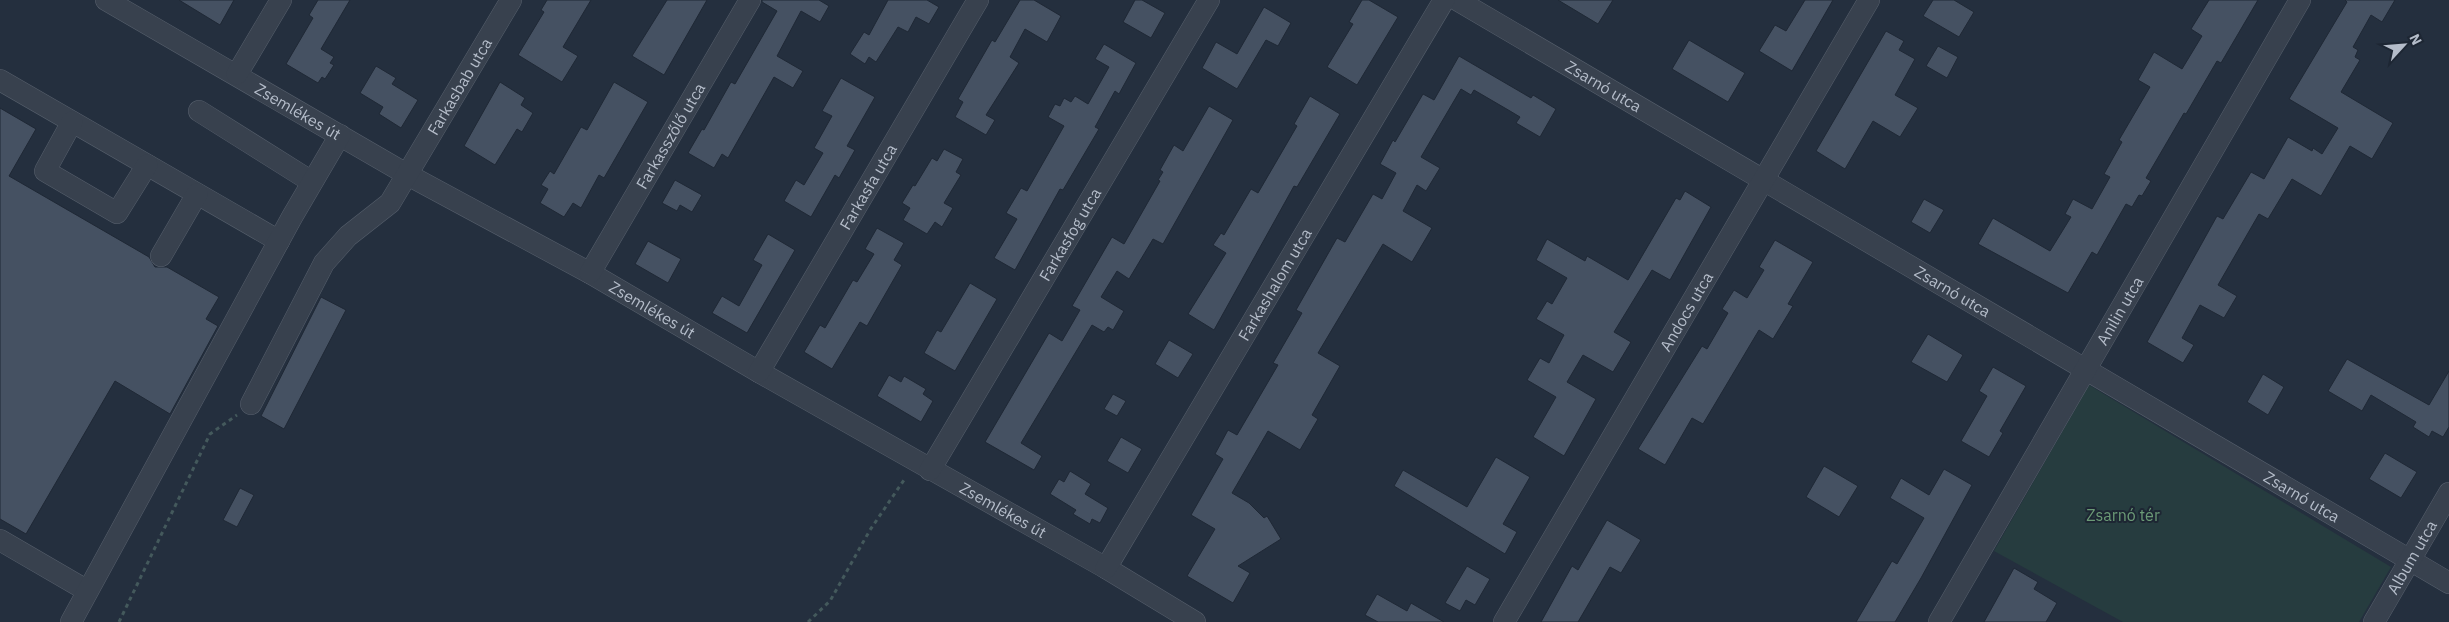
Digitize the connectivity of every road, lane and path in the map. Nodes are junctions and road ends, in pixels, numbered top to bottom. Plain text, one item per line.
1 (106, 0) edge
2 (281, 0) edge
3 (511, 0) edge
4 (750, 0) edge
5 (978, 0) edge
6 (1209, 0) edge
7 (1444, 0) edge
8 (1457, 0) edge
9 (1869, 0) edge
10 (2300, 0) edge
11 (238, 74) junction
12 (0, 80) edge
13 (199, 111) dead end
14 (72, 122) junction
15 (340, 135) junction
16 (147, 165) junction
17 (408, 175) junction
18 (1764, 180) junction
19 (312, 182) junction
20 (197, 194) junction
21 (279, 241) junction
22 (162, 256) dead end
23 (590, 273) junction
24 (2084, 370) junction
25 (759, 372) junction
26 (251, 404) joint
27 (930, 470) junction
28 (906, 477) dead end
29 (2449, 493) edge
30 (0, 540) edge
31 (2410, 560) junction
32 (1106, 568) junction
33 (2449, 583) edge
34 (86, 590) junction
35 (1184, 619) edge
36 (70, 622) edge
37 (119, 622) edge
38 (808, 622) edge
39 (1504, 622) edge
40 (1939, 622) edge
41 (2374, 622) edge

1 - 11 street, Zsemlékes út
2 - 11 street
3 - 17 street, Farkasbab utca
4 - 23 street, Farkasszőlő utca
5 - 25 street, Farkasfa utca
6 - 27 street, Farkasfog utca
7 - 32 street, Farkashalom utca
8 - 18 street, Zsarnó utca
9 - 18 street, Andocs utca
10 - 24 street, Anilin utca
11 - 15 street, Zsemlékes út
12 - 14 street
13 - 19 street
14 - 16 street
14 - 16 street
15 - 17 street, Zsemlékes út
15 - 19 street
16 - 20 street
17 - 23 street, Zsemlékes út
17 - 26 street, Farkasbab utca
18 - 24 street, Zsarnó utca
18 - 39 street, Andocs utca
19 - 21 street
20 - 21 street
20 - 22 street
21 - 34 street
23 - 25 street, Zsemlékes út
24 - 31 street, Zsarnó utca
24 - 40 street, Anilin utca
25 - 27 street, Zsemlékes út
26 - 37 path
27 - 32 street, Zsemlékes út
28 - 38 path
29 - 31 street, Album utca
30 - 34 street
31 - 33 street, Zsarnó utca
31 - 41 street, Album utca
32 - 35 street, Zsemlékes út
34 - 36 street

